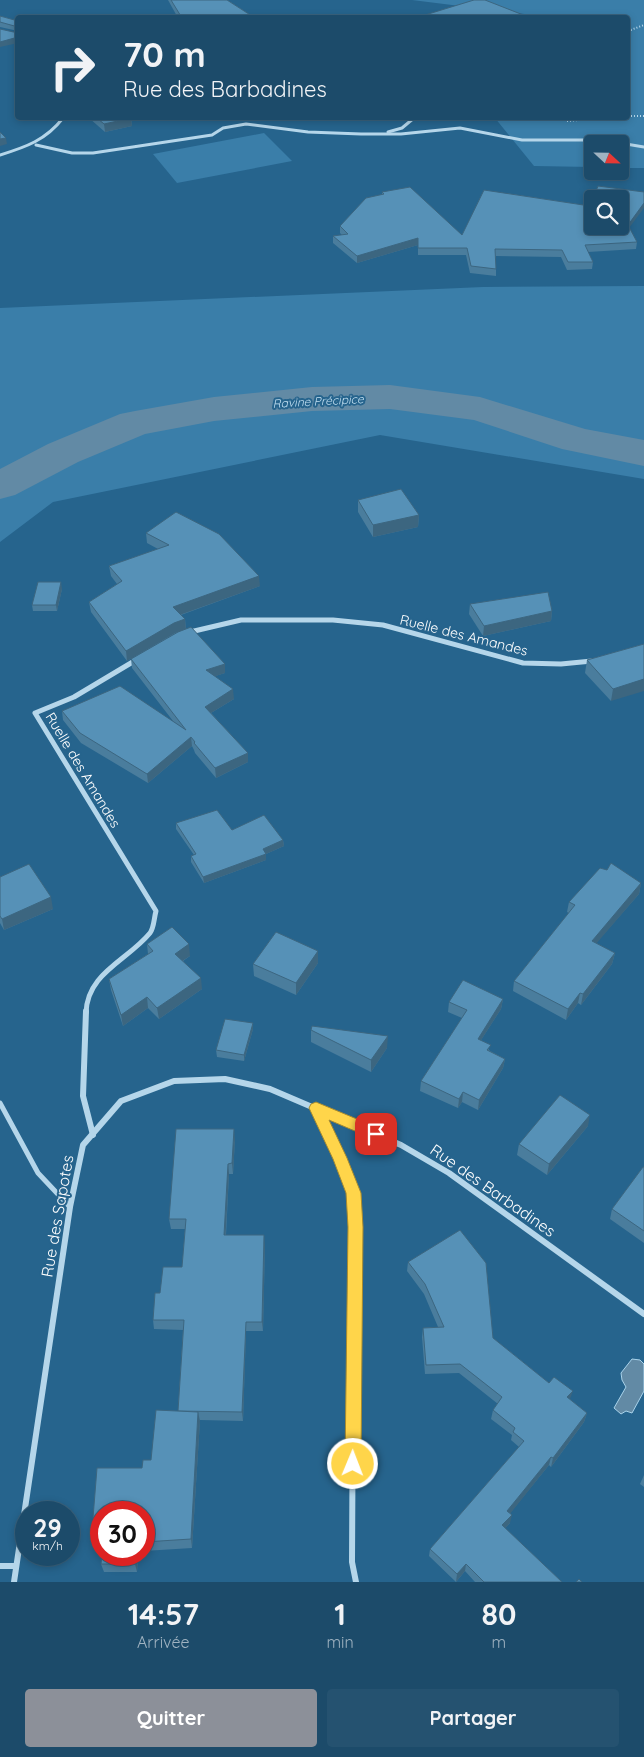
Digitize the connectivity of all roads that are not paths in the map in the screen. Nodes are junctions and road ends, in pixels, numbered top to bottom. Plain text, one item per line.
1 (62, 120) edge
2 (412, 120) edge
3 (380, 135) junction
4 (36, 145) junction
5 (644, 147) edge
6 (0, 155) edge
7 (185, 634) edge
8 (140, 658) edge
9 (595, 661) edge
10 (0, 1103) edge
11 (316, 1108) junction
12 (93, 1135) junction
13 (70, 1207) junction
14 (644, 1314) edge
15 (25, 1501) edge
16 (0, 1566) edge
17 (15, 1566) joint
18 (14, 1582) edge
19 (356, 1582) edge

1 - 4 street
2 - 3 street
3 - 4 street
3 - 5 street
4 - 6 street
7 - 9 street, Ruelle des Amandes
8 - 12 street, Ruelle des Amandes
10 - 13 lane
11 - 12 street, Rue des Sapotes
11 - 14 street, Rue des Barbadines
11 - 19 street
12 - 13 street, Rue des Sapotes
13 - 15 street, Rue des Sapotes
16 - 17 street
17 - 18 street, Rue des Sapotes

